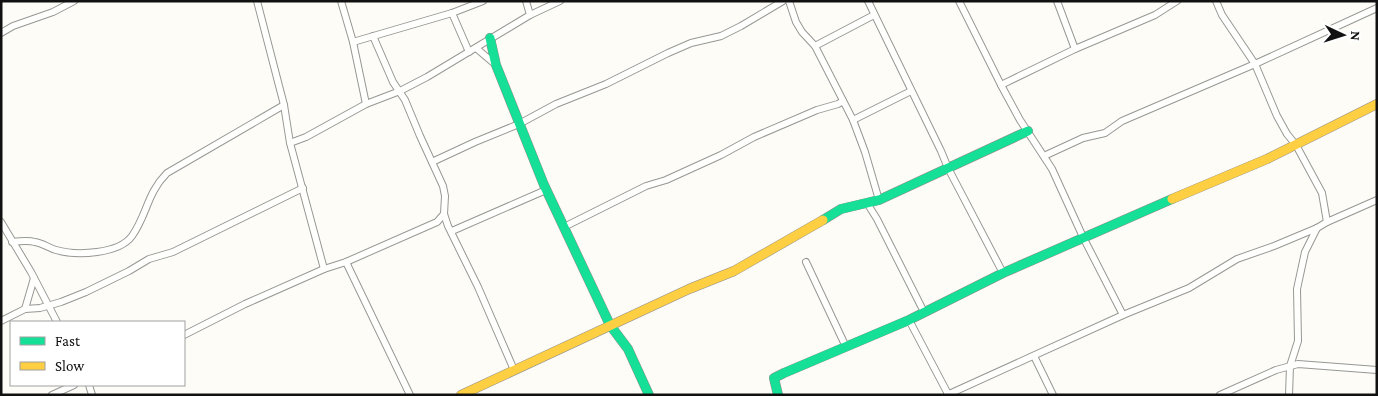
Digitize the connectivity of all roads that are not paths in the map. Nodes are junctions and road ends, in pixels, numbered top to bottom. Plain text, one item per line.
1 (74, 1) edge
2 (257, 1) edge
3 (341, 1) edge
4 (483, 1) edge
5 (526, 1) edge
6 (560, 1) edge
7 (783, 1) edge
8 (789, 1) edge
9 (868, 1) edge
10 (959, 1) edge
11 (1057, 1) edge
12 (1177, 1) edge
13 (1216, 1) edge
14 (1377, 8) edge
15 (452, 13) junction
16 (874, 14) junction
17 (530, 15) junction
18 (1, 33) edge
19 (373, 36) junction
20 (490, 38) junction
21 (353, 42) junction
22 (815, 46) junction
23 (476, 48) junction
24 (1075, 49) junction
25 (469, 52) junction
26 (1255, 64) junction
27 (496, 66) junction
28 (1001, 85) junction
29 (400, 91) junction
30 (911, 91) junction
31 (843, 101) junction
32 (366, 104) junction
33 (1377, 104) edge
34 (284, 105) junction
35 (852, 120) junction
36 (519, 124) junction
37 (1028, 131) junction
38 (290, 143) junction
39 (1296, 145) junction
40 (1044, 156) junction
41 (432, 162) junction
42 (948, 168) junction
43 (303, 188) junction
44 (546, 190) junction
45 (879, 200) junction
46 (1377, 200) edge
47 (867, 204) junction
48 (444, 214) junction
49 (437, 222) junction
50 (1327, 222) junction
51 (2, 226) edge
52 (564, 226) junction
53 (450, 228) junction
54 (1317, 228) junction
55 (1083, 237) junction
56 (12, 242) junction
57 (346, 262) junction
58 (806, 262) dead end
59 (324, 269) junction
60 (1003, 273) junction
61 (34, 278) junction
62 (48, 305) junction
63 (25, 310) junction
64 (924, 312) junction
65 (1123, 315) junction
66 (909, 320) junction
67 (1, 321) edge
68 (56, 321) edge
69 (610, 325) junction
70 (185, 334) edge
71 (846, 348) junction
72 (1034, 356) junction
73 (1290, 366) junction
74 (514, 370) junction
75 (1377, 370) edge
76 (72, 386) edge
77 (948, 394) edge
78 (52, 395) edge
79 (410, 395) edge
80 (461, 395) edge
81 (649, 395) edge
82 (778, 395) edge
83 (1053, 395) edge
84 (1220, 395) edge
85 (1289, 395) edge

1 - 18 street
2 - 34 street
3 - 21 street
4 - 15 street
5 - 17 street
6 - 17 street
7 - 36 street
8 - 22 street
9 - 16 street
10 - 28 street
11 - 24 street
12 - 24 street
13 - 26 street
14 - 26 street
15 - 19 street
15 - 25 street
16 - 22 street
16 - 30 street
17 - 20 street
19 - 21 street
19 - 29 street
20 - 23 street
20 - 27 street
21 - 32 street
22 - 31 street
23 - 25 street
23 - 27 street
24 - 28 street
25 - 29 street
26 - 39 street
26 - 40 street
27 - 36 street
28 - 37 street
29 - 32 street
29 - 41 street
30 - 35 street
30 - 42 street
31 - 35 street
31 - 52 street
32 - 38 street
33 - 39 street
34 - 38 street
34 - 56 street
35 - 45 street
36 - 41 street
36 - 44 street
37 - 40 street
37 - 42 street
38 - 43 street
39 - 50 street
39 - 55 street
40 - 55 street
41 - 48 street
42 - 45 street
42 - 60 street
43 - 59 street
43 - 62 street
44 - 52 street
44 - 53 street
45 - 47 street
46 - 50 street
47 - 64 street
47 - 69 street
48 - 49 street
48 - 53 street
49 - 53 street
49 - 57 street
50 - 54 street
51 - 56 street
52 - 69 street
53 - 74 street
54 - 65 street
54 - 73 street
55 - 60 street
55 - 65 street
56 - 61 street
57 - 59 street
57 - 79 street
58 - 71 street
59 - 70 street
60 - 64 street
61 - 62 street
61 - 63 street
62 - 63 street
62 - 68 street
63 - 67 street
64 - 66 street
65 - 72 street
66 - 71 street
66 - 77 street
69 - 74 street
69 - 81 street
71 - 82 street
72 - 77 street
72 - 83 street
73 - 75 street
73 - 84 street
73 - 85 street
74 - 80 street
76 - 78 street

